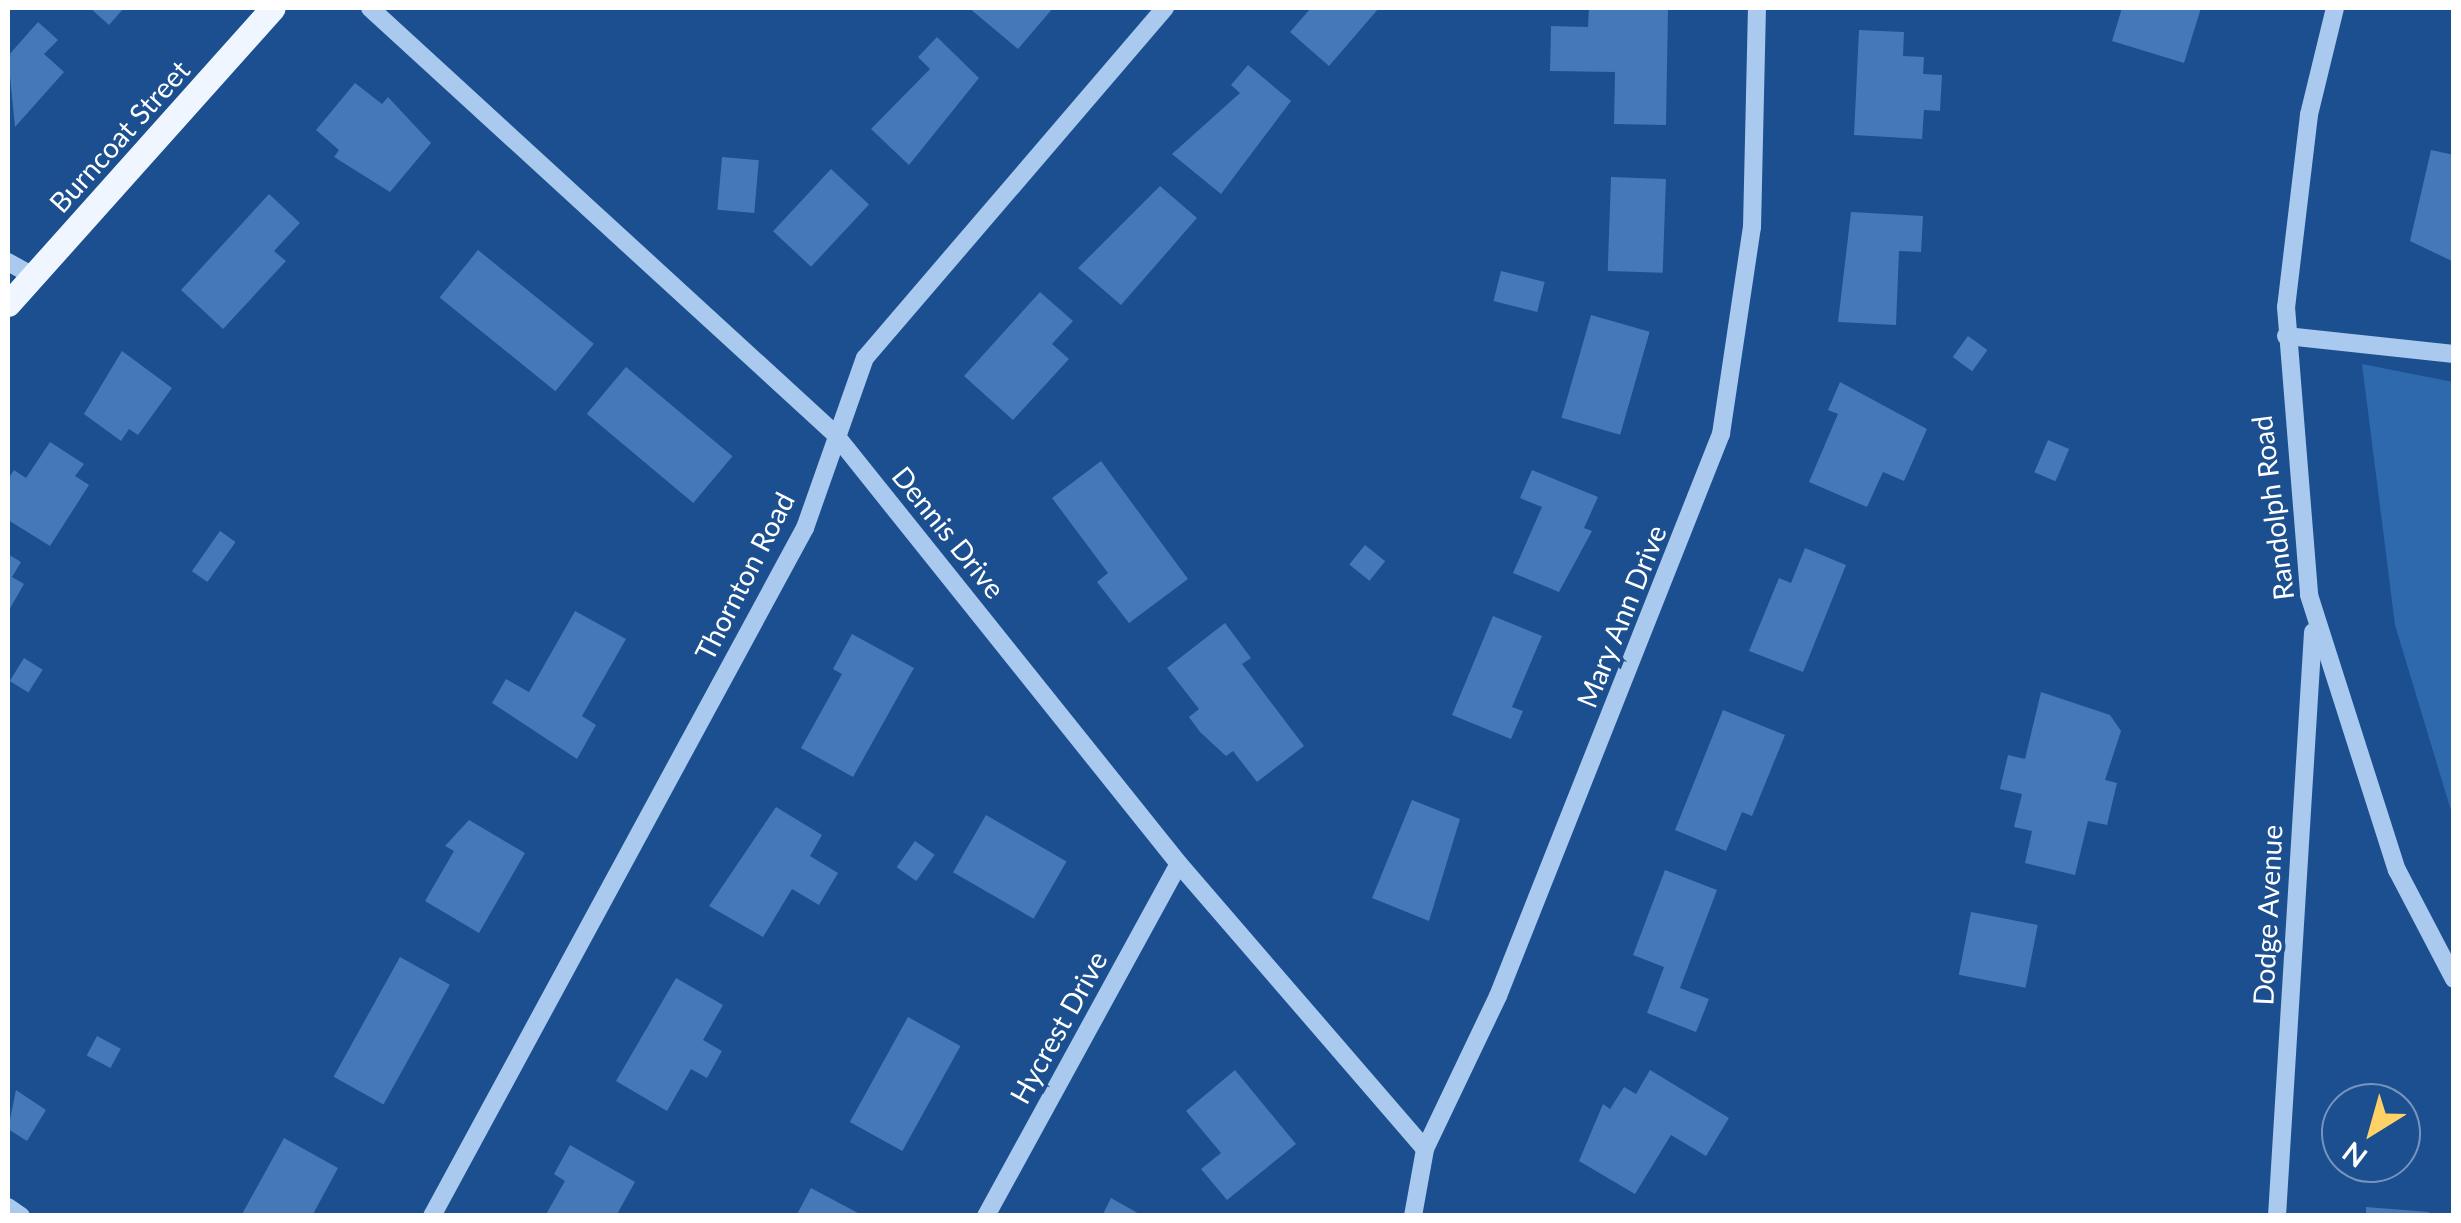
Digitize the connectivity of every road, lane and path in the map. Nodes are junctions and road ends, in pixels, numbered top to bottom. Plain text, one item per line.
1 (273, 8) edge
2 (370, 8) edge
3 (1165, 8) edge
4 (1758, 8) edge
5 (2335, 8) edge
6 (8, 262) edge
7 (34, 276) junction
8 (8, 304) edge
9 (2286, 336) junction
10 (2454, 354) edge
11 (834, 433) junction
12 (2314, 617) junction
13 (1179, 864) junction
14 (2454, 979) edge
15 (1425, 1149) junction
16 (8, 1207) edge
17 (21, 1216) edge
18 (432, 1216) edge
19 (986, 1216) edge
20 (1413, 1216) edge
21 (2277, 1216) edge

1 - 7 main road, Burncoat Street
2 - 11 street, Dennis Drive
3 - 11 street, Thornton Road
4 - 15 street, Mary Ann Drive
5 - 9 street, Randolph Road
6 - 7 street
7 - 8 main road, Burncoat Street
9 - 10 street
9 - 12 street, Randolph Road
11 - 13 street, Dennis Drive
11 - 18 street, Thornton Road
12 - 14 street, Randolph Road
12 - 21 street, Dodge Avenue
13 - 15 street, Dennis Drive
13 - 19 street, Hycrest Drive
15 - 20 street, Mary Ann Drive
16 - 17 street

